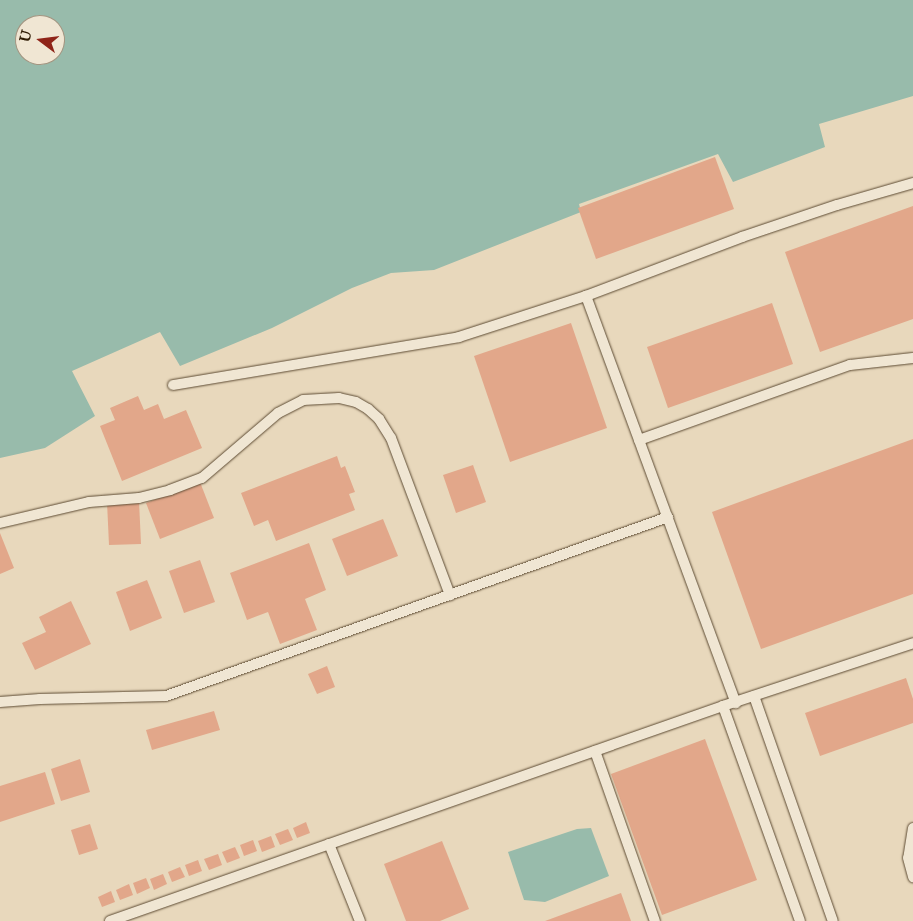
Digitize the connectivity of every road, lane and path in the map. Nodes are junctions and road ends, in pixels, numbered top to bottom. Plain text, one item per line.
1 (913, 182) edge
2 (586, 296) junction
3 (913, 358) edge
4 (173, 384) dead end
5 (639, 440) junction
6 (668, 518) junction
7 (0, 523) edge
8 (450, 595) junction
9 (913, 643) edge
10 (754, 696) junction
11 (0, 702) edge
12 (736, 703) junction
13 (724, 706) junction
14 (595, 751) junction
15 (913, 828) edge
16 (329, 844) junction
17 (913, 877) edge
18 (110, 921) edge
19 (360, 921) edge
20 (655, 921) edge
21 (800, 921) edge
22 (833, 921) edge

1 - 2 lane
2 - 4 lane
2 - 5 lane
3 - 5 lane
5 - 6 lane
6 - 8 lane
6 - 12 lane
7 - 8 lane
8 - 11 lane
9 - 10 lane
10 - 12 lane
10 - 22 lane
12 - 13 lane
13 - 14 lane
13 - 21 lane
14 - 16 lane
14 - 20 lane
15 - 17 lane
16 - 18 lane
16 - 19 lane

